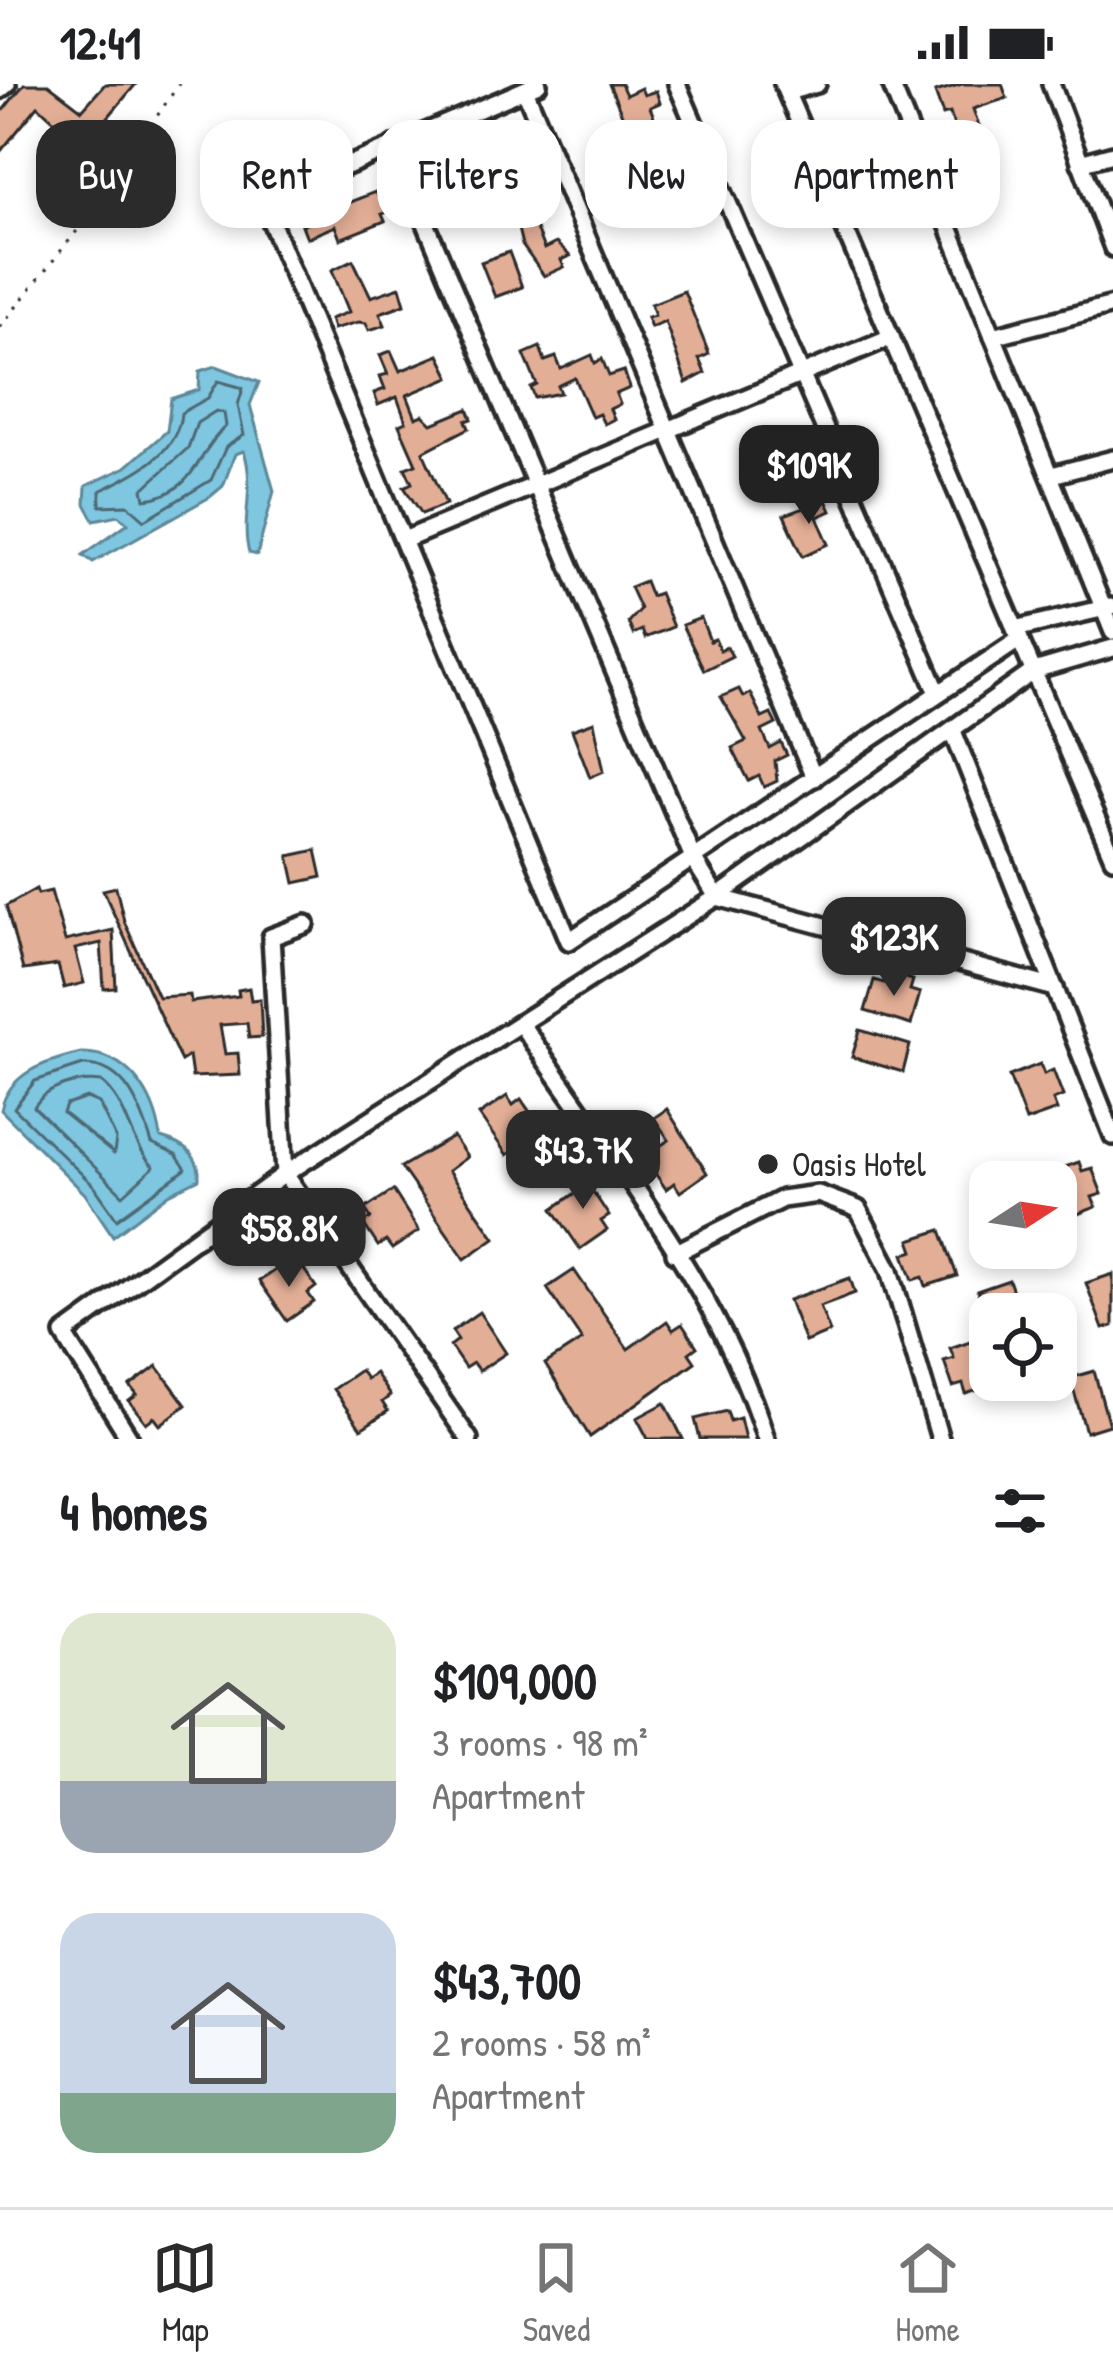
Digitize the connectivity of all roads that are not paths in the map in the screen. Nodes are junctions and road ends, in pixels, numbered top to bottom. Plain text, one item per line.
1 (7, 84) edge
2 (677, 84) edge
3 (817, 84) edge
4 (891, 84) edge
5 (1051, 84) edge
6 (531, 87) edge
7 (785, 88) edge
8 (0, 90) edge
9 (453, 120) edge
10 (377, 152) edge
11 (1113, 154) edge
12 (1080, 163) junction
13 (429, 228) edge
14 (1113, 248) edge
15 (1113, 305) edge
16 (993, 336) junction
17 (891, 337) junction
18 (798, 374) junction
19 (666, 428) junction
20 (1113, 459) edge
21 (1052, 475) junction
22 (536, 485) junction
23 (404, 540) junction
24 (1109, 607) edge
25 (1113, 632) edge
26 (1018, 634) junction
27 (1113, 648) edge
28 (1034, 671) junction
29 (938, 693) junction
30 (952, 731) junction
31 (814, 778) junction
32 (1113, 858) edge
33 (694, 860) junction
34 (717, 896) junction
35 (307, 924) dead end
36 (1054, 988) junction
37 (520, 1024) junction
38 (1113, 1136) edge
39 (285, 1174) junction
40 (675, 1253) junction
41 (130, 1439) edge
42 (469, 1439) edge
43 (766, 1439) edge
44 (940, 1439) edge

1 - 8 street
2 - 18 street
3 - 7 street
4 - 16 street
5 - 12 street
6 - 9 street
6 - 19 street
7 - 17 street
10 - 23 street
11 - 12 street
12 - 14 street
13 - 22 street
15 - 16 street
16 - 21 street
17 - 18 street
17 - 26 street
18 - 19 street
18 - 29 street
19 - 22 street
19 - 31 street
20 - 21 street
21 - 24 street
22 - 23 street
22 - 33 street
23 - 33 street
24 - 25 street
24 - 26 street
26 - 28 street
26 - 29 street
27 - 28 street
28 - 30 street
28 - 32 street
29 - 31 street
30 - 34 street
30 - 36 street
31 - 33 street
33 - 34 street
34 - 36 street
34 - 37 street
35 - 39 street
36 - 38 street
37 - 39 street
37 - 40 street
39 - 41 street
39 - 42 street
40 - 43 street
40 - 44 street

